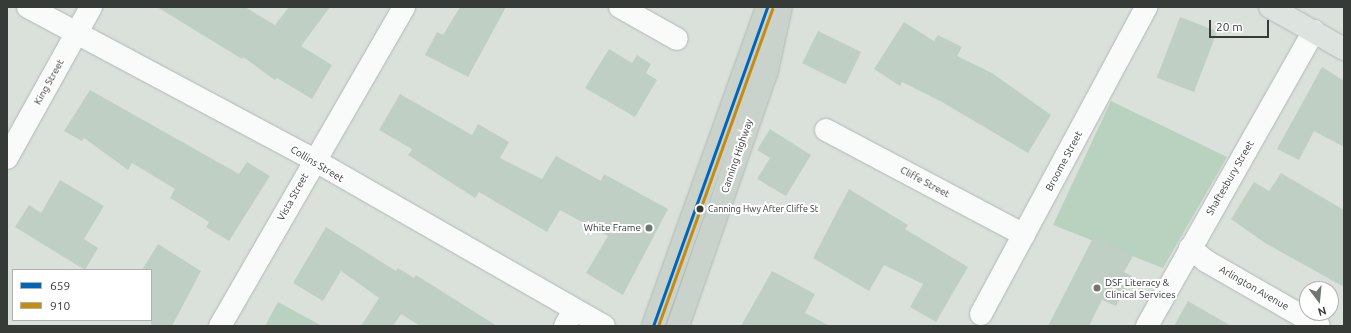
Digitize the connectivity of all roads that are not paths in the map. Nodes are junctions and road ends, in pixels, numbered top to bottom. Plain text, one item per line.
1 (28, 7) edge
2 (91, 7) edge
3 (404, 7) edge
4 (620, 7) edge
5 (767, 7) edge
6 (781, 7) edge
7 (1146, 7) edge
8 (1270, 7) edge
9 (1314, 31) junction
10 (76, 33) junction
11 (676, 38) dead end
12 (1344, 48) edge
13 (826, 130) dead end
14 (7, 158) edge
15 (314, 160) junction
16 (1024, 235) junction
17 (1190, 248) junction
18 (981, 314) dead end
19 (569, 318) edge
20 (220, 326) edge
21 (604, 326) edge
22 (653, 326) edge
23 (678, 326) edge
24 (1147, 326) edge
25 (1319, 326) edge

1 - 10 street, Collins Street
2 - 10 street, King Street
3 - 15 street, Vista Street
4 - 11 street
5 - 22 highway
6 - 23 highway, Canning Highway
7 - 16 street, Broome Street
8 - 9 main road
9 - 12 main road
9 - 17 street, Shaftesbury Street
10 - 14 street, King Street
10 - 15 street, Collins Street
13 - 16 street, Cliffe Street
15 - 19 street, Collins Street
15 - 20 street, Vista Street
16 - 18 street, Broome Street
17 - 24 street, Shaftesbury Street
17 - 25 street, Arlington Avenue
19 - 21 street, Collins Street

